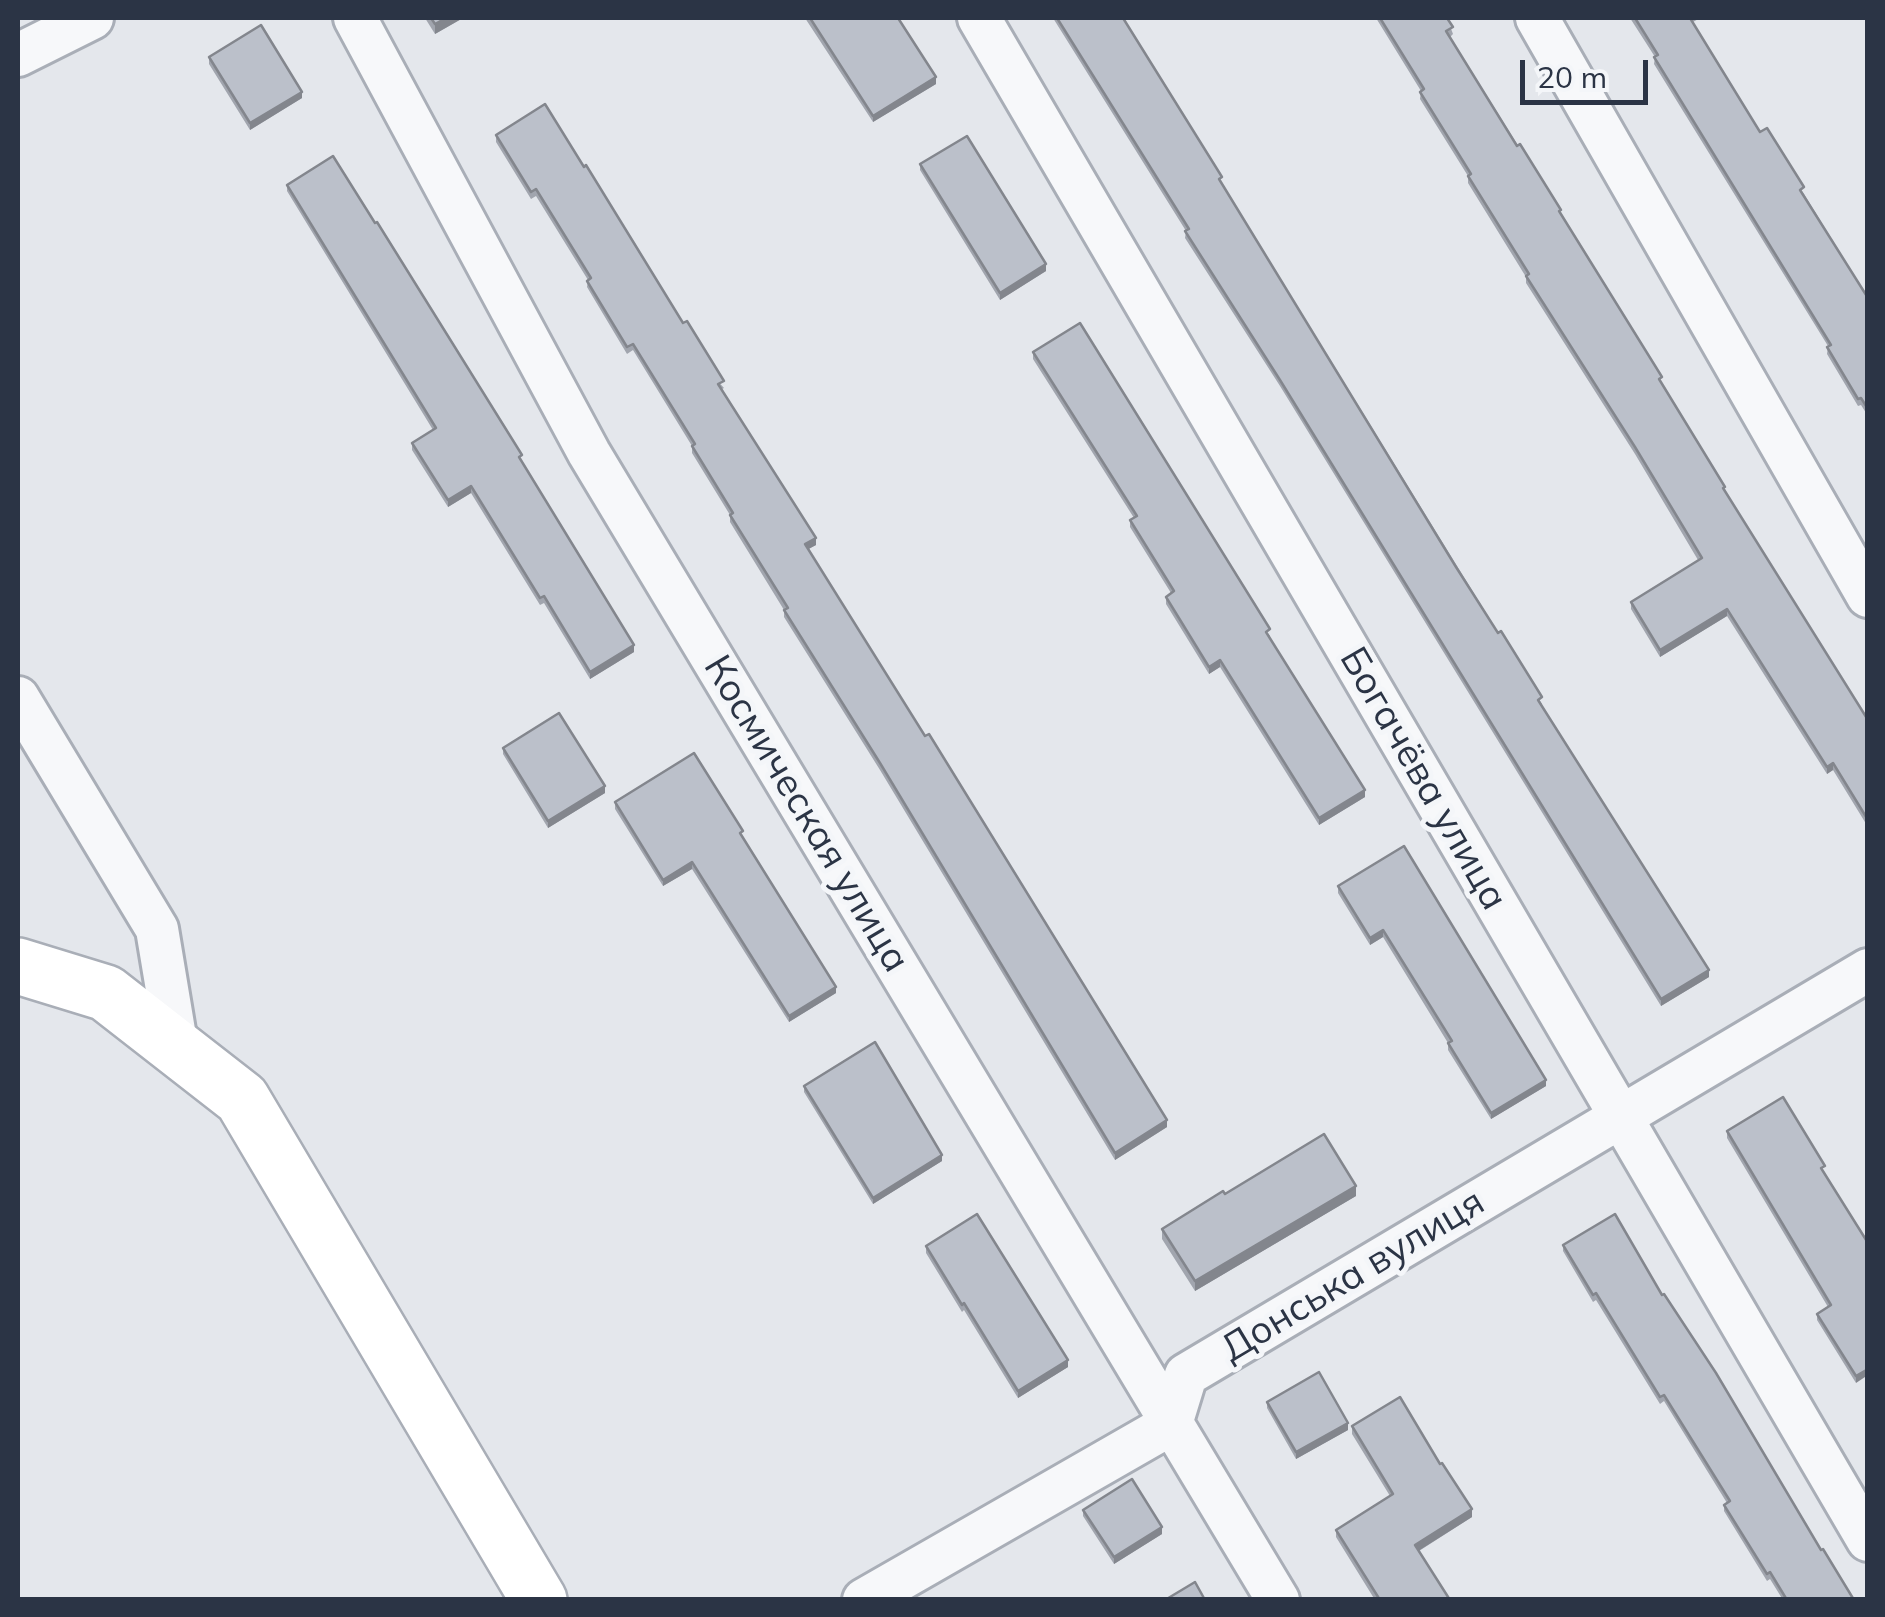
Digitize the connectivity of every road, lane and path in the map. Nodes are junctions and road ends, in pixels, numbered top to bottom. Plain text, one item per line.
1 (92, 18) edge
2 (355, 18) edge
3 (978, 18) edge
4 (1538, 18) edge
5 (18, 54) edge
6 (1868, 596) edge
7 (18, 698) edge
8 (18, 966) edge
9 (1868, 970) edge
10 (176, 1048) junction
11 (1621, 1117) junction
12 (1171, 1424) junction
13 (1868, 1540) edge
14 (539, 1600) edge
15 (864, 1600) edge
16 (1278, 1600) edge

1 - 5 street
2 - 12 street, Космическая улица
3 - 11 street, Богачёва улица
4 - 6 street
7 - 10 street
8 - 10 street
9 - 11 street, Донська вулиця
10 - 14 street
11 - 12 street, Донська вулиця
11 - 13 street, Богачёва улица
12 - 15 street
12 - 16 street, Космическая улица

